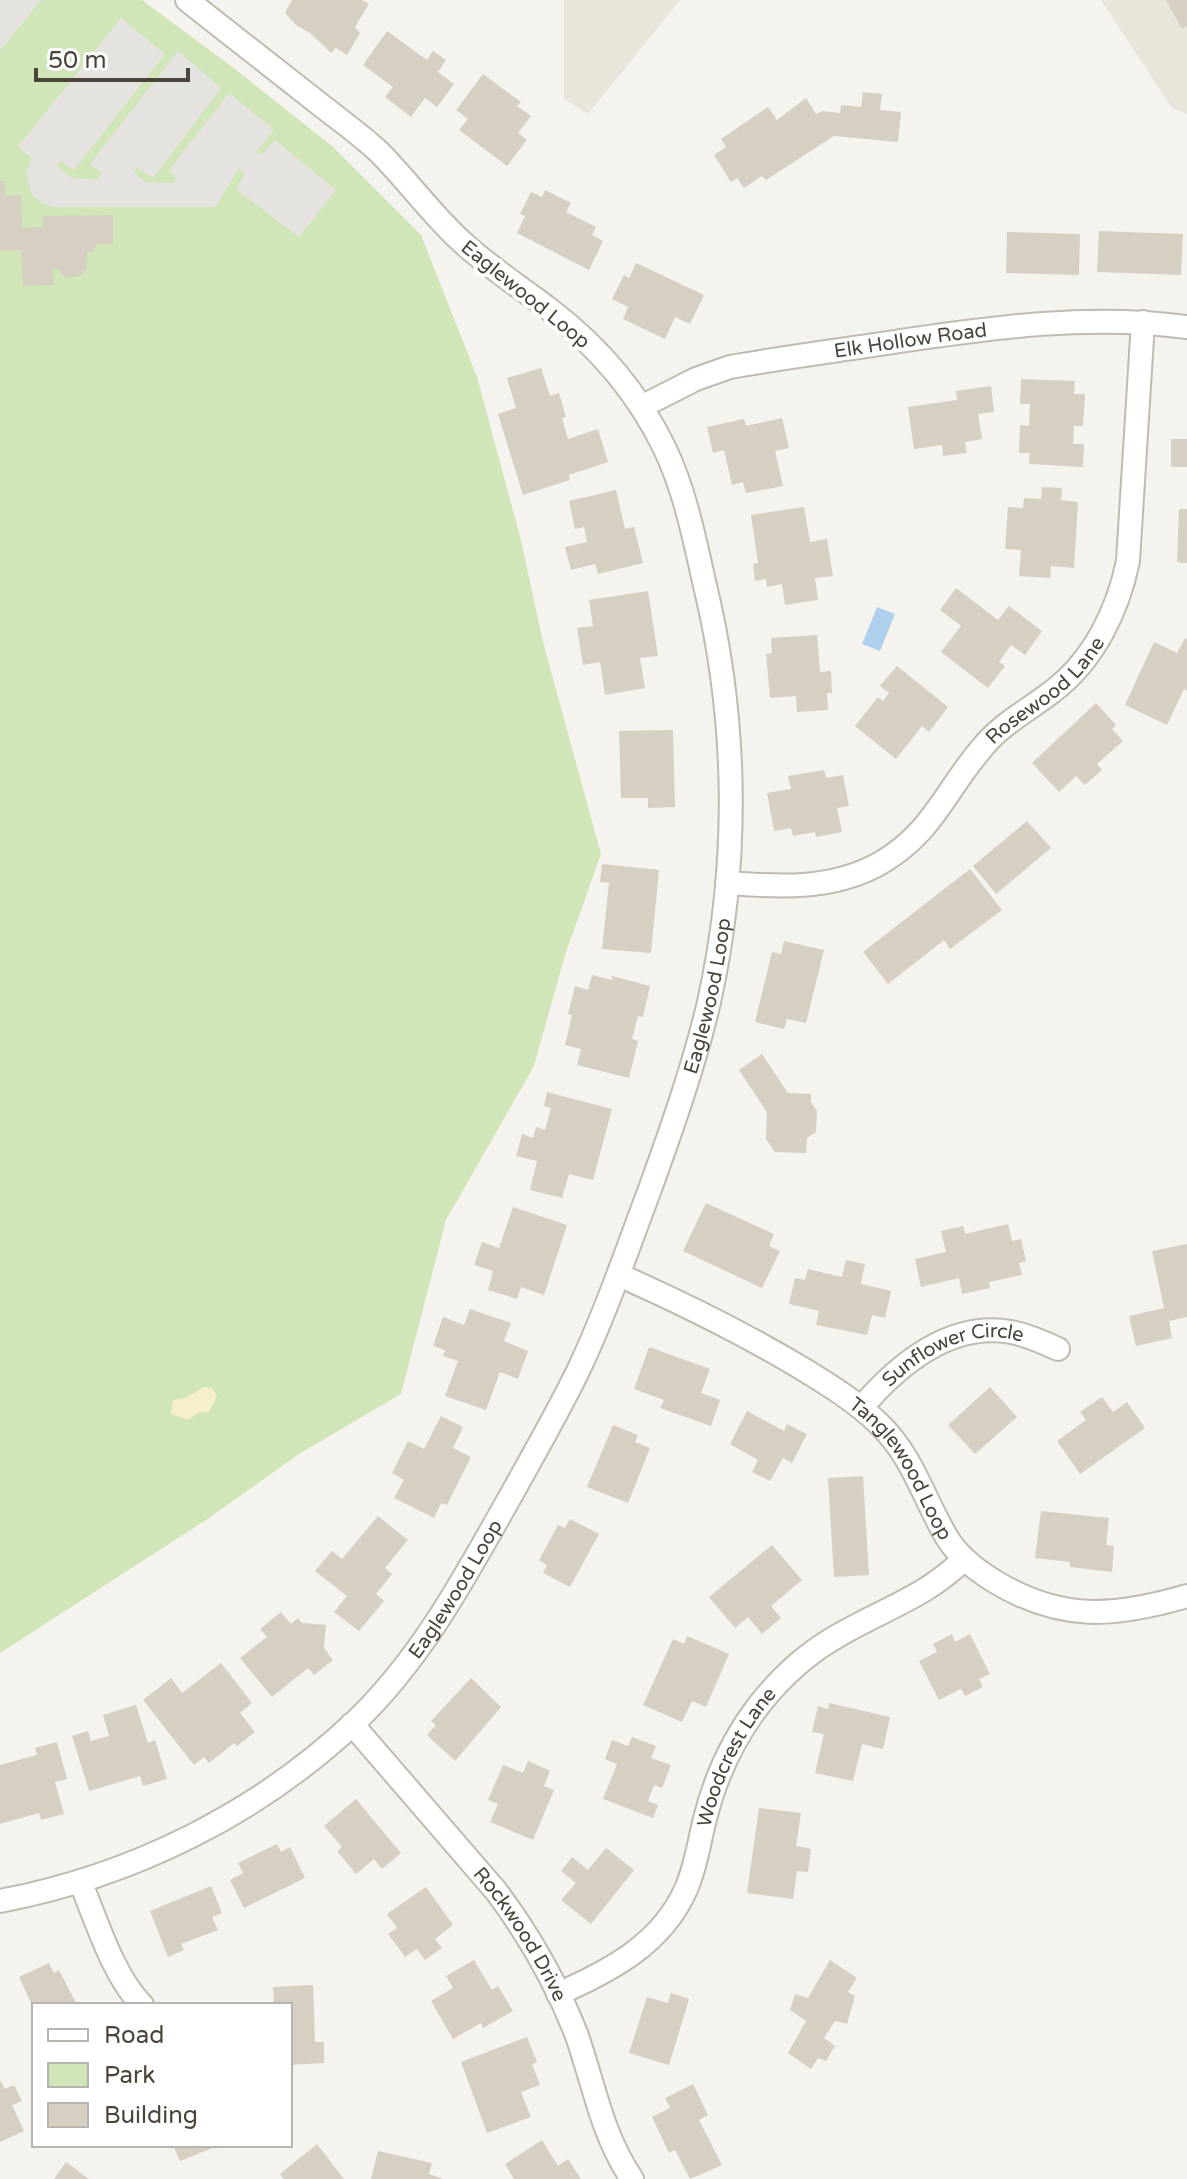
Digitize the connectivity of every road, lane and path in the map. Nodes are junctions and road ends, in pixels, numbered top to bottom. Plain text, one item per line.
1 (187, 0) edge
2 (1143, 322) junction
3 (1187, 327) edge
4 (643, 406) junction
5 (727, 883) junction
6 (619, 1275) junction
7 (1058, 1349) dead end
8 (861, 1408) junction
9 (964, 1559) junction
10 (1187, 1596) edge
11 (352, 1724) junction
12 (80, 1881) junction
13 (0, 1901) edge
14 (558, 1994) junction
15 (140, 2003) edge
16 (632, 2179) edge

1 - 4 street, Eaglewood Loop
2 - 3 street, Elk Hollow Road
2 - 4 street, Elk Hollow Road
2 - 5 street, Rosewood Lane
4 - 5 street, Eaglewood Loop
5 - 6 street, Eaglewood Loop
6 - 8 street, Tanglewood Loop
6 - 11 street, Eaglewood Loop
7 - 8 street, Sunflower Circle
8 - 9 street, Tanglewood Loop
9 - 10 street, Tanglewood Loop
9 - 14 street, Woodcrest Lane
11 - 12 street, Eaglewood Loop
11 - 14 street, Rockwood Drive
12 - 13 street, Eaglewood Loop
12 - 15 street
14 - 16 street, Rockwood Drive

